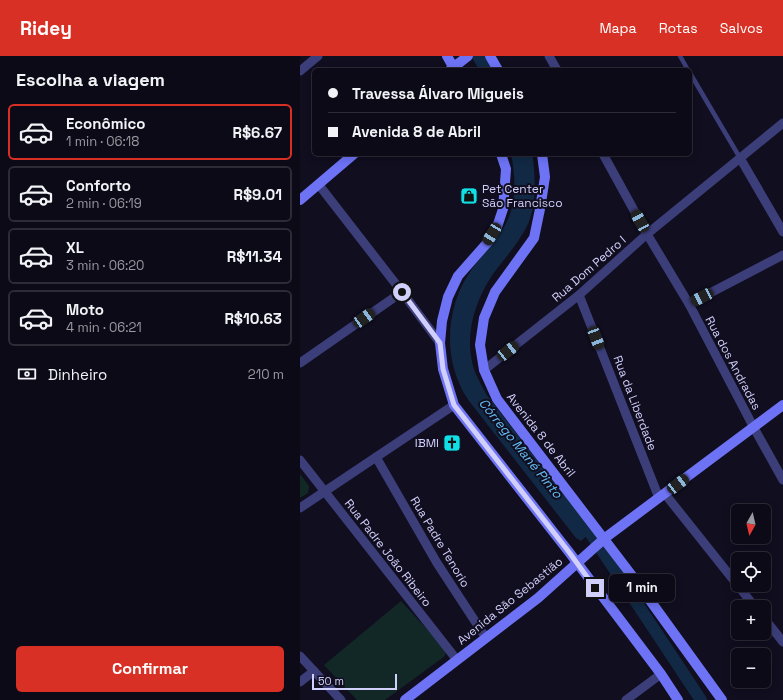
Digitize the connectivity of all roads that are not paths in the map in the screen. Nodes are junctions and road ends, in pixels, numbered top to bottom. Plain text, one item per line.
1 (318, 56) edge
2 (447, 56) edge
3 (468, 56) edge
4 (490, 56) edge
5 (549, 56) edge
6 (680, 56) edge
7 (454, 68) edge
8 (497, 68) edge
9 (556, 68) edge
10 (687, 68) edge
11 (300, 71) edge
12 (692, 76) edge
13 (783, 123) edge
14 (352, 156) edge
15 (502, 156) edge
16 (542, 156) edge
17 (604, 156) edge
18 (740, 158) junction
19 (319, 185) junction
20 (300, 200) edge
21 (783, 232) edge
22 (647, 234) junction
23 (783, 255) edge
24 (402, 292) junction
25 (579, 295) junction
26 (688, 304) junction
27 (440, 343) junction
28 (300, 363) edge
29 (484, 370) junction
30 (783, 404) edge
31 (454, 405) junction
32 (754, 428) junction
33 (376, 457) junction
34 (300, 460) edge
35 (783, 480) edge
36 (324, 492) junction
37 (662, 496) junction
38 (300, 508) edge
39 (603, 540) junction
40 (578, 562) junction
41 (749, 600) edge
42 (771, 627) edge
43 (486, 638) junction
44 (783, 642) edge
45 (300, 656) edge
46 (457, 660) junction
47 (314, 671) junction
48 (661, 674) junction
49 (300, 682) edge
50 (341, 700) edge
51 (405, 700) edge
52 (626, 700) edge
53 (678, 700) edge
54 (722, 700) edge

1 - 11 street
2 - 7 main road
3 - 7 main road
4 - 8 main road
5 - 9 street
6 - 10 lane
12 - 18 lane
13 - 18 street, Rua Dom Pedro I
14 - 19 main road
15 - 27 main road
16 - 29 main road, Avenida 8 de Abril
17 - 22 street, Rua dos Andradas
18 - 21 street
18 - 22 street, Rua Dom Pedro I
19 - 20 main road
19 - 24 street
22 - 25 street, Rua Dom Pedro I
22 - 26 street, Rua dos Andradas
23 - 26 street
24 - 27 street
24 - 28 street
25 - 29 street, Rua Dom Pedro I
25 - 37 street, Rua da Liberdade
26 - 32 street, Rua dos Andradas
27 - 31 main road
29 - 39 main road, Avenida 8 de Abril
30 - 32 main road, Avenida São Sebastião
31 - 33 street
31 - 40 main road
32 - 35 street, Rua dos Andradas
32 - 37 main road, Avenida São Sebastião
33 - 36 street
33 - 43 street, Rua Padre Tenorio
34 - 36 street, Rua Padre João Ribeiro
36 - 38 street
36 - 46 street, Rua Padre João Ribeiro
37 - 39 main road, Avenida São Sebastião
37 - 41 street, Rua da Liberdade
39 - 40 main road, Avenida São Sebastião
39 - 54 main road, Avenida 8 de Abril
40 - 43 main road, Avenida São Sebastião
40 - 48 main road
42 - 44 street
43 - 46 main road, Avenida São Sebastião
45 - 47 street
46 - 51 main road, Avenida São Sebastião
47 - 49 street
47 - 50 street
48 - 52 street
48 - 53 main road

